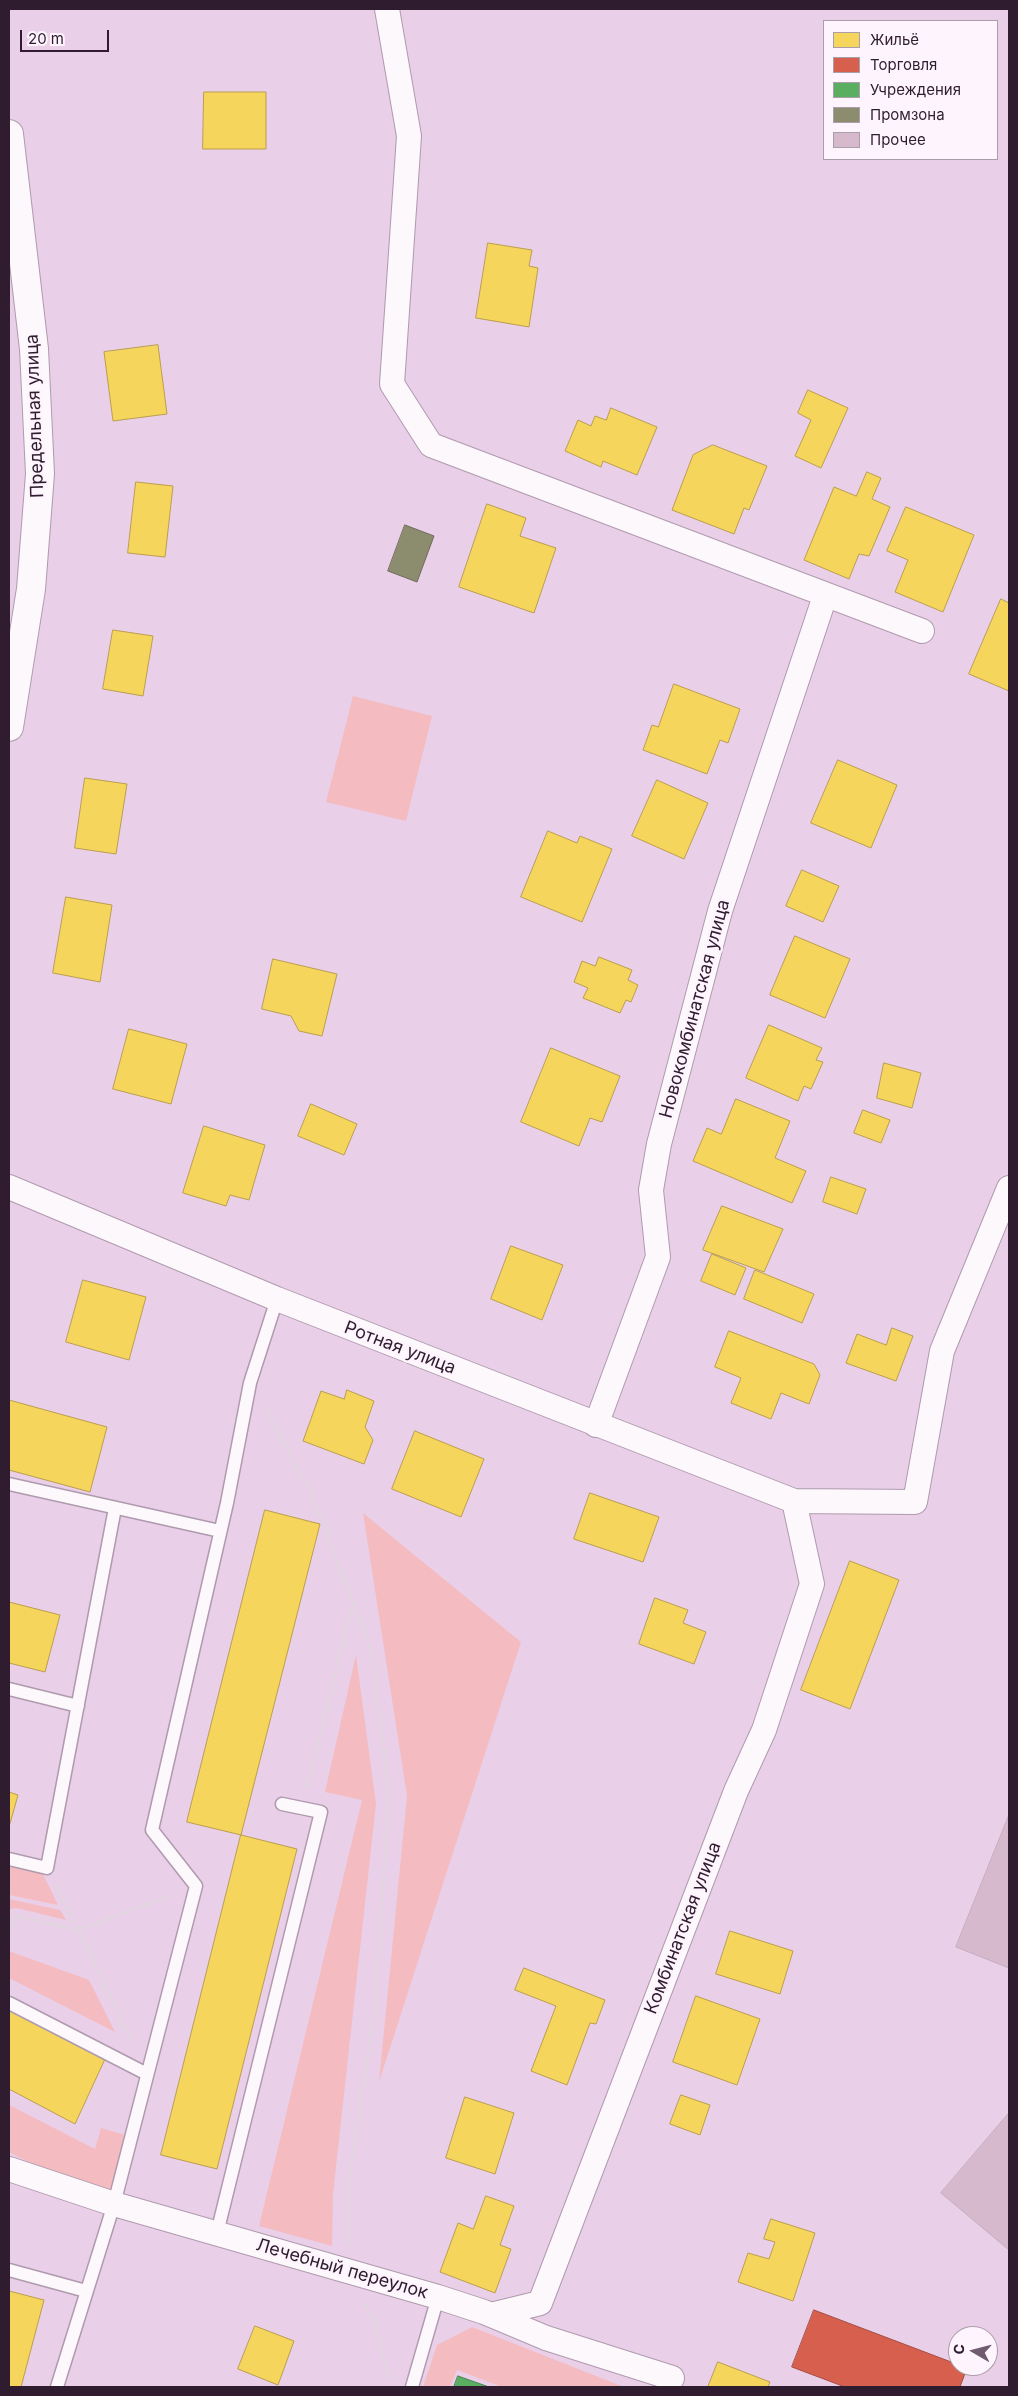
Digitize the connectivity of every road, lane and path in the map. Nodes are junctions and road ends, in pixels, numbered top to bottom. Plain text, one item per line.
1 (387, 9) edge
2 (9, 134) edge
3 (825, 596) junction
4 (922, 632) dead end
5 (9, 726) edge
6 (9, 1187) edge
7 (1009, 1188) edge
8 (277, 1299) junction
9 (250, 1383) junction
10 (596, 1425) junction
11 (9, 1484) edge
12 (794, 1501) junction
13 (115, 1508) junction
14 (220, 1531) junction
15 (353, 1599) junction
16 (9, 1689) edge
17 (78, 1706) junction
18 (282, 1804) dead end
19 (302, 1808) junction
20 (9, 1859) edge
21 (47, 1868) junction
22 (196, 1886) junction
23 (20, 1917) junction
24 (9, 1918) edge
25 (9, 1930) edge
26 (78, 1930) junction
27 (9, 2003) edge
28 (147, 2074) junction
29 (9, 2169) edge
30 (114, 2204) junction
31 (217, 2233) junction
32 (9, 2270) edge
33 (349, 2270) junction
34 (86, 2291) junction
35 (438, 2297) junction
36 (491, 2315) junction
37 (672, 2378) dead end
38 (57, 2387) edge
39 (392, 2387) edge
40 (412, 2387) edge

1 - 3 street
2 - 5 street, Предельная улица
3 - 4 street
3 - 10 street, Новокомбинатская улица
6 - 8 street, Ротная улица
7 - 12 street
8 - 9 lane
8 - 10 street, Ротная улица
9 - 14 lane
9 - 15 path
10 - 12 street, Ротная улица
11 - 13 lane
12 - 36 street, Комбинатская улица
13 - 14 lane
13 - 17 lane
14 - 22 lane
15 - 19 path
15 - 33 path
16 - 17 lane
17 - 21 lane
18 - 19 lane
19 - 31 lane
20 - 21 lane
21 - 26 path
22 - 26 path
22 - 28 lane
23 - 24 path
23 - 25 path
23 - 26 path
26 - 28 path
27 - 28 lane
28 - 30 lane
29 - 30 street, Лечебный переулок
30 - 31 street, Лечебный переулок
30 - 34 lane
31 - 33 street, Лечебный переулок
32 - 34 lane
33 - 35 street, Лечебный переулок
33 - 39 path
34 - 38 lane
35 - 36 street, Лечебный переулок
35 - 40 lane
36 - 37 street, Лечебный переулок

